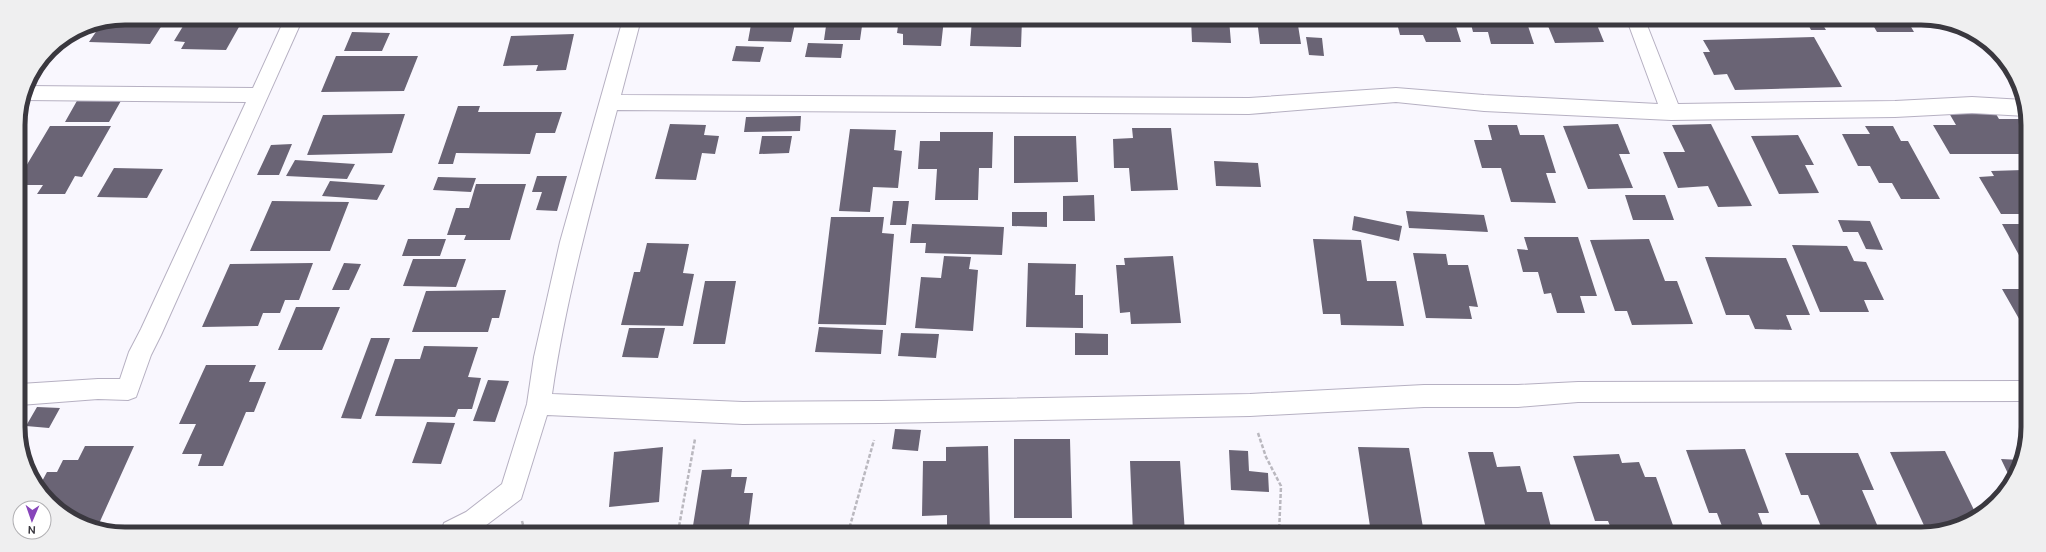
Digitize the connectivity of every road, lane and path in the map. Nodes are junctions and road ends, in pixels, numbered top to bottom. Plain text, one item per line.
1 (291, 25) edge
2 (630, 25) edge
3 (1638, 25) edge
4 (30, 93) edge
5 (258, 95) junction
6 (610, 102) junction
7 (2019, 108) edge
8 (1671, 112) junction
9 (2021, 391) edge
10 (25, 395) edge
11 (539, 404) junction
12 (1250, 406) junction
13 (700, 411) junction
14 (881, 412) junction
15 (462, 527) edge
16 (679, 527) edge
17 (850, 527) edge
18 (1279, 527) edge

1 - 5 street
2 - 6 street
3 - 8 street
4 - 5 street
5 - 10 street
6 - 8 street
6 - 11 street
7 - 8 street
9 - 12 street
11 - 13 street
11 - 15 street
12 - 14 street
12 - 18 path
13 - 14 street
13 - 16 path
14 - 17 path

